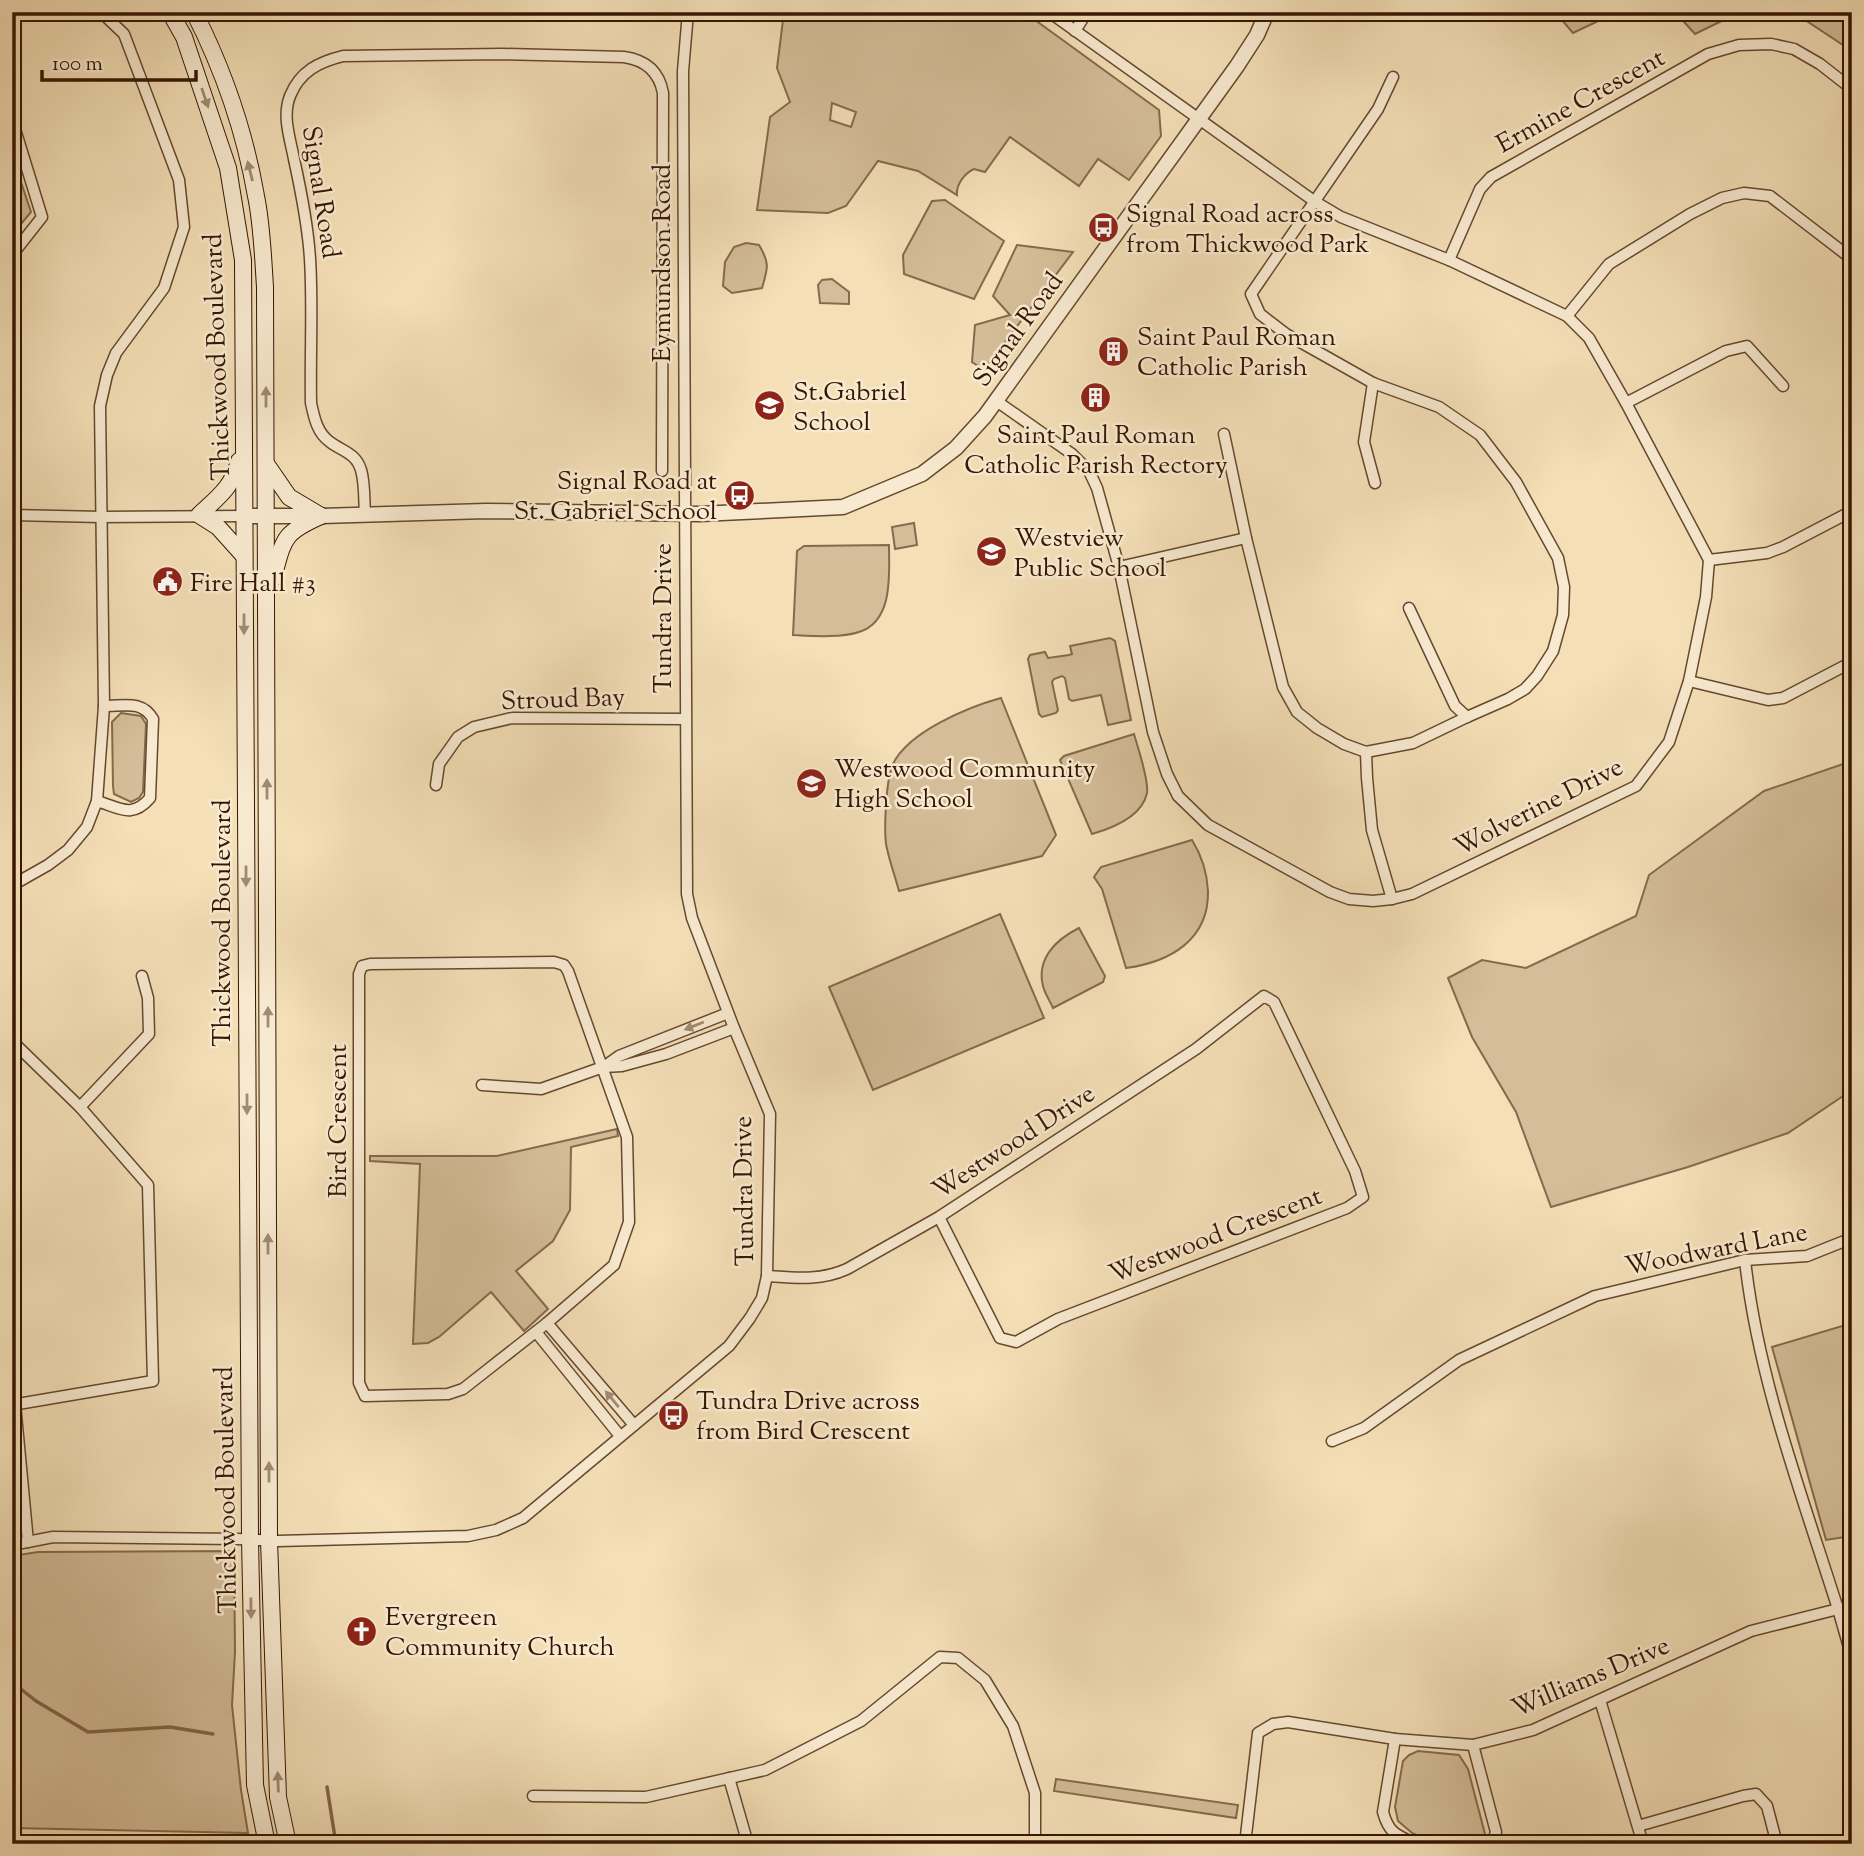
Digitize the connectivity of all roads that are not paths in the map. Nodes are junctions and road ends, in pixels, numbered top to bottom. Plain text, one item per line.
1 (101, 12) edge
2 (170, 12) edge
3 (194, 12) edge
4 (688, 12) edge
5 (1049, 12) edge
6 (1087, 12) edge
7 (1268, 12) edge
8 (1075, 30) junction
9 (1393, 77) dead end
10 (1852, 89) edge
11 (1199, 119) junction
12 (12, 125) edge
13 (1314, 201) junction
14 (12, 255) edge
15 (1852, 259) edge
16 (1449, 260) junction
17 (1567, 316) junction
18 (1373, 383) junction
19 (1783, 386) dead end
20 (995, 400) junction
21 (663, 401) junction
22 (684, 401) junction
23 (1626, 403) junction
24 (1224, 435) dead end
25 (243, 442) junction
26 (267, 465) junction
27 (662, 471) dead end
28 (1375, 483) dead end
29 (1852, 511) edge
30 (365, 514) junction
31 (685, 514) junction
32 (12, 515) edge
33 (199, 515) junction
34 (266, 515) junction
35 (244, 516) junction
36 (321, 516) junction
37 (101, 517) junction
38 (1247, 538) junction
39 (244, 556) junction
40 (1709, 560) junction
41 (1119, 567) junction
42 (267, 600) junction
43 (1409, 608) dead end
44 (1852, 662) edge
45 (1689, 681) junction
46 (104, 706) junction
47 (1466, 717) junction
48 (685, 719) junction
49 (1366, 752) junction
50 (436, 785) dead end
51 (97, 801) junction
52 (12, 883) edge
53 (1392, 899) junction
54 (142, 976) dead end
55 (1264, 996) joint
56 (728, 1013) junction
57 (734, 1028) junction
58 (660, 1040) junction
59 (12, 1041) edge
60 (666, 1054) junction
61 (603, 1067) junction
62 (482, 1085) dead end
63 (80, 1107) junction
64 (939, 1217) junction
65 (1852, 1238) edge
66 (1745, 1259) junction
67 (12, 1269) edge
68 (767, 1276) junction
69 (547, 1323) junction
70 (536, 1332) junction
71 (589, 1373) junction
72 (576, 1383) junction
73 (14, 1405) edge
74 (634, 1425) junction
75 (620, 1436) junction
76 (1332, 1441) dead end
77 (250, 1539) junction
78 (269, 1540) junction
79 (27, 1542) junction
80 (12, 1545) edge
81 (1852, 1606) edge
82 (1838, 1609) junction
83 (1852, 1658) edge
84 (1601, 1700) junction
85 (1395, 1739) junction
86 (1473, 1745) junction
87 (729, 1778) junction
88 (533, 1796) dead end
89 (1637, 1826) junction
90 (267, 1844) edge
91 (288, 1844) edge
92 (748, 1844) edge
93 (1035, 1844) edge
94 (1245, 1844) edge
95 (1416, 1844) edge
96 (1492, 1844) edge
97 (1643, 1844) edge
98 (1777, 1844) edge

1 - 37 street
2 -> 25 main road, Thickwood Boulevard
26 -> 3 main road, Thickwood Boulevard
4 - 22 street, Eymundson Road
5 - 8 street
6 - 8 street
7 - 11 street, Signal Road
8 - 11 street
9 - 13 street
10 - 16 street, Ermine Crescent
11 - 13 street
11 - 20 street, Signal Road
12 - 14 street
13 - 16 street
13 - 18 street
15 - 17 street
16 - 17 street
17 - 23 street
18 - 28 street
18 - 47 street
19 - 23 street
20 - 31 street, Signal Road
20 - 41 street, Wolverine Drive
21 - 22 street
21 - 27 street, Signal Road
21 - 30 street, Signal Road
22 - 31 street, Eymundson Road
23 - 40 street
24 - 38 street
25 - 33 main road
25 - 35 main road, Thickwood Boulevard
26 - 34 main road, Thickwood Boulevard
26 - 36 main road
29 - 40 street
30 - 31 street, Signal Road
30 - 36 street, Signal Road
31 - 48 street, Tundra Drive
32 - 37 street
33 - 35 street
33 - 37 street
33 - 39 main road
34 - 35 street, Signal Road
34 - 36 street, Signal Road
34 - 42 main road, Thickwood Boulevard
35 - 39 main road, Thickwood Boulevard
36 - 42 main road
37 - 46 street
38 - 41 street
38 - 49 street
39 -> 77 main road, Thickwood Boulevard
40 - 45 street, Wolverine Drive
41 - 53 street, Wolverine Drive
78 -> 42 main road, Thickwood Boulevard
43 - 47 street
44 - 45 street
45 - 53 street, Wolverine Drive
46 - 51 street
46 - 51 street
47 - 49 street
48 - 50 street, Stroud Bay
48 - 56 street, Tundra Drive
49 - 53 street
51 - 52 street
54 - 63 street
55 - 64 street, Westwood Drive
55 - 64 street, Westwood Crescent
56 - 57 street, Tundra Drive
56 -> 58 street
57 - 60 street
57 - 68 street, Tundra Drive
58 - 60 street
58 - 61 street
59 - 63 street
60 - 61 street
61 - 62 street
61 - 69 street, Bird Crescent
61 - 70 street, Bird Crescent
63 - 73 street
64 - 68 street, Westwood Drive
65 - 66 street, Woodward Lane
66 - 76 street, Woodward Lane
66 - 82 street
67 - 73 street
68 - 74 street, Tundra Drive
69 - 70 street, Bird Crescent
69 - 71 street
70 - 72 street
71 - 72 street
74 -> 71 street
72 - 75 street
73 - 79 street
74 - 75 street, Tundra Drive
75 - 78 street, Tundra Drive
77 - 78 street, Tundra Drive
77 - 79 street, Tundra Drive
77 -> 90 main road, Thickwood Boulevard
91 -> 78 main road, Thickwood Boulevard
79 - 80 street, Tundra Drive
81 - 82 street, Williams Drive
82 - 83 street
82 - 84 street, Williams Drive
84 - 86 street, Williams Drive
84 - 89 street
85 - 86 street, Williams Drive
85 - 94 street, Williams Drive
85 - 95 street
86 - 96 street
87 - 88 street
87 - 92 street
87 - 93 street
89 - 97 street
89 - 98 street

